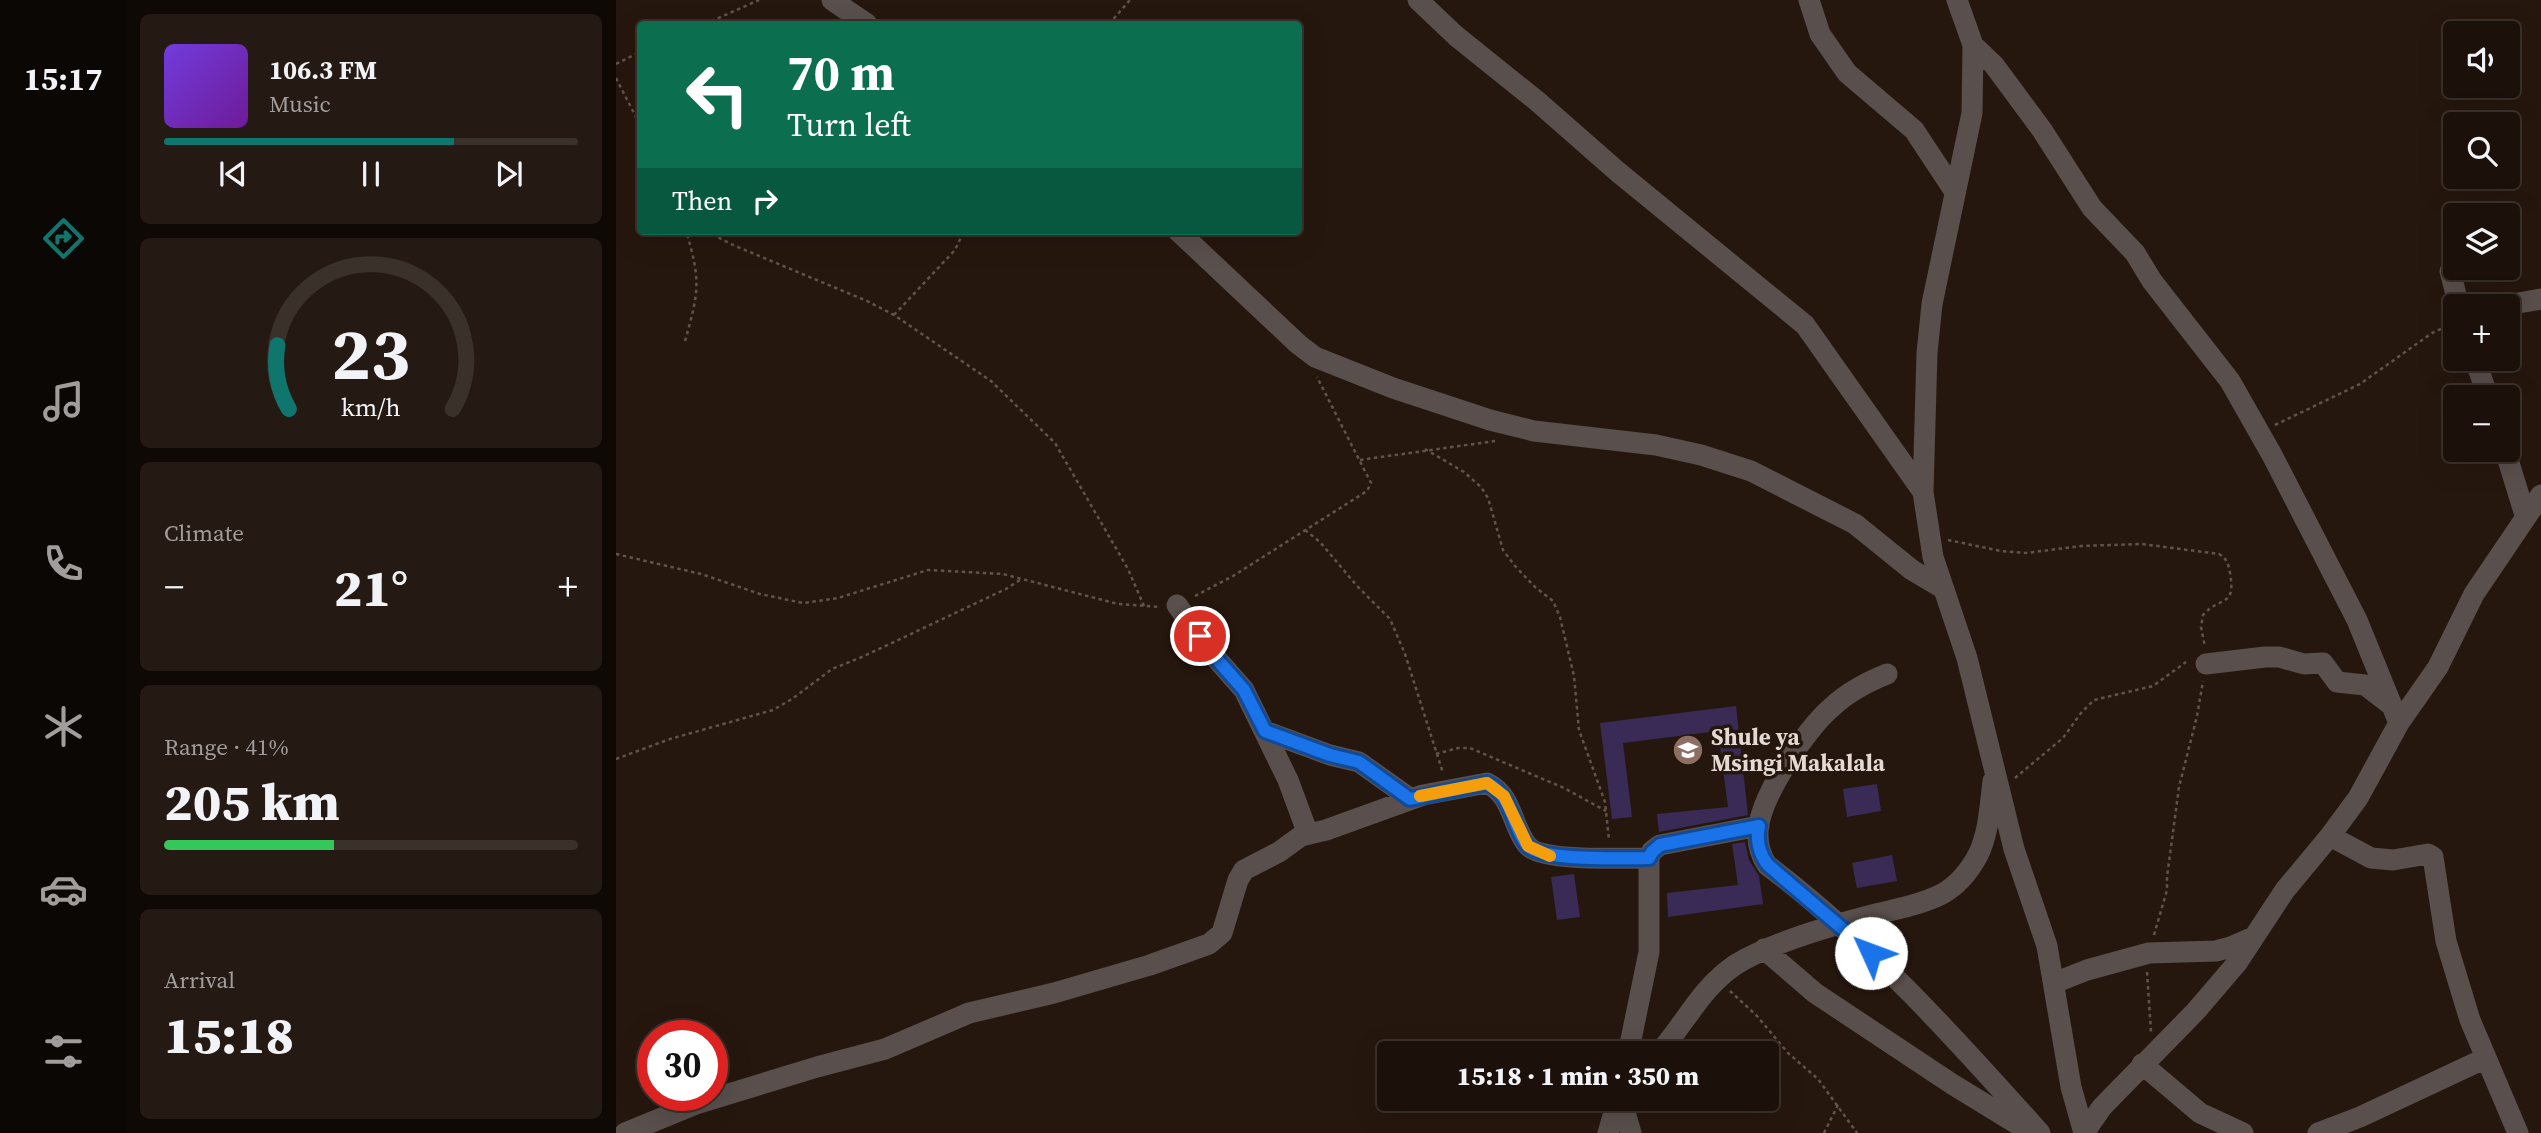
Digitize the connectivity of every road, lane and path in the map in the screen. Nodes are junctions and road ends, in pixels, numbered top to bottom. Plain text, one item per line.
1 (759, 0) edge
2 (832, 0) edge
3 (1130, 0) edge
4 (1418, 0) edge
5 (1808, 0) edge
6 (1957, 0) edge
7 (712, 21) edge
8 (863, 21) edge
9 (1112, 21) edge
10 (1973, 46) junction
11 (637, 54) edge
12 (616, 64) edge
13 (616, 78) edge
14 (637, 119) edge
15 (1955, 192) junction
16 (687, 235) edge
17 (714, 235) edge
18 (962, 235) edge
19 (1182, 235) edge
20 (2541, 299) edge
21 (2520, 303) edge
22 (894, 315) junction
23 (2443, 328) edge
24 (685, 341) dead end
25 (1301, 346) junction
26 (2259, 432) junction
27 (1500, 440) dead end
28 (1425, 449) junction
29 (1360, 460) junction
30 (2509, 462) edge
31 (1923, 492) junction
32 (2541, 495) edge
33 (2525, 515) junction
34 (1305, 530) junction
35 (1929, 536) junction
36 (616, 554) edge
37 (1021, 579) junction
38 (1944, 589) junction
39 (1177, 605) junction
40 (1144, 607) junction
41 (2198, 662) junction
42 (1887, 674) dead end
43 (2396, 714) junction
44 (1265, 731) junction
45 (1436, 754) junction
46 (616, 759) edge
47 (1995, 768) junction
48 (1449, 789) junction
49 (2000, 793) junction
50 (1410, 799) junction
51 (1606, 811) junction
52 (1759, 826) junction
53 (1308, 834) junction
54 (2330, 836) junction
55 (1610, 858) junction
56 (1649, 858) junction
57 (1839, 924) junction
58 (2257, 935) junction
59 (1764, 949) junction
60 (2149, 953) junction
61 (1718, 979) junction
62 (2054, 983) junction
63 (1631, 1041) edge
64 (1667, 1041) edge
65 (2148, 1058) junction
66 (2486, 1058) junction
67 (1838, 1105) junction
68 (1615, 1111) edge
69 (1623, 1111) edge
70 (625, 1133) edge
71 (1608, 1133) edge
72 (1630, 1133) edge
73 (1824, 1133) edge
74 (1857, 1133) edge
75 (2032, 1133) edge
76 (2040, 1133) edge
77 (2084, 1133) edge
78 (2243, 1133) edge
79 (2318, 1133) edge
80 (2518, 1133) edge

1 - 7 path
2 - 8 street
3 - 9 path
4 - 31 street
5 - 15 street
6 - 10 street
10 - 15 street
10 - 26 street
11 - 12 path
13 - 14 path
15 - 31 street
16 - 24 path
17 - 22 path
18 - 22 path
19 - 25 street
20 - 21 street
22 - 40 path
23 - 26 path
25 - 29 path
25 - 38 street
26 - 43 street
27 - 28 path
28 - 29 path
28 - 51 path
29 - 34 path
30 - 33 street
31 - 35 street
32 - 33 street
33 - 43 street
34 - 39 path
34 - 45 path
35 - 38 street
35 - 41 path
36 - 37 path
37 - 40 path
37 - 46 path
38 - 47 street
39 - 40 path
39 - 44 street
41 - 43 street
41 - 49 path
41 - 60 path
42 - 52 street
43 - 54 street
44 - 50 street
44 - 53 street
45 - 48 path
45 - 51 path
47 - 49 street
47 - 57 street
48 - 50 street
48 - 55 street
49 - 62 street
50 - 53 street
51 - 55 path
52 - 56 street
52 - 57 street
53 - 70 street
54 - 58 street
54 - 66 street
55 - 56 street
56 - 63 street
57 - 59 street
57 - 76 street
58 - 60 street
58 - 65 street
59 - 61 street
59 - 75 street
60 - 62 street
60 - 65 path
61 - 64 street
61 - 67 path
62 - 77 street
65 - 77 street
65 - 78 street
66 - 79 street
66 - 80 street
67 - 73 path
67 - 74 path
68 - 71 street
69 - 72 street

